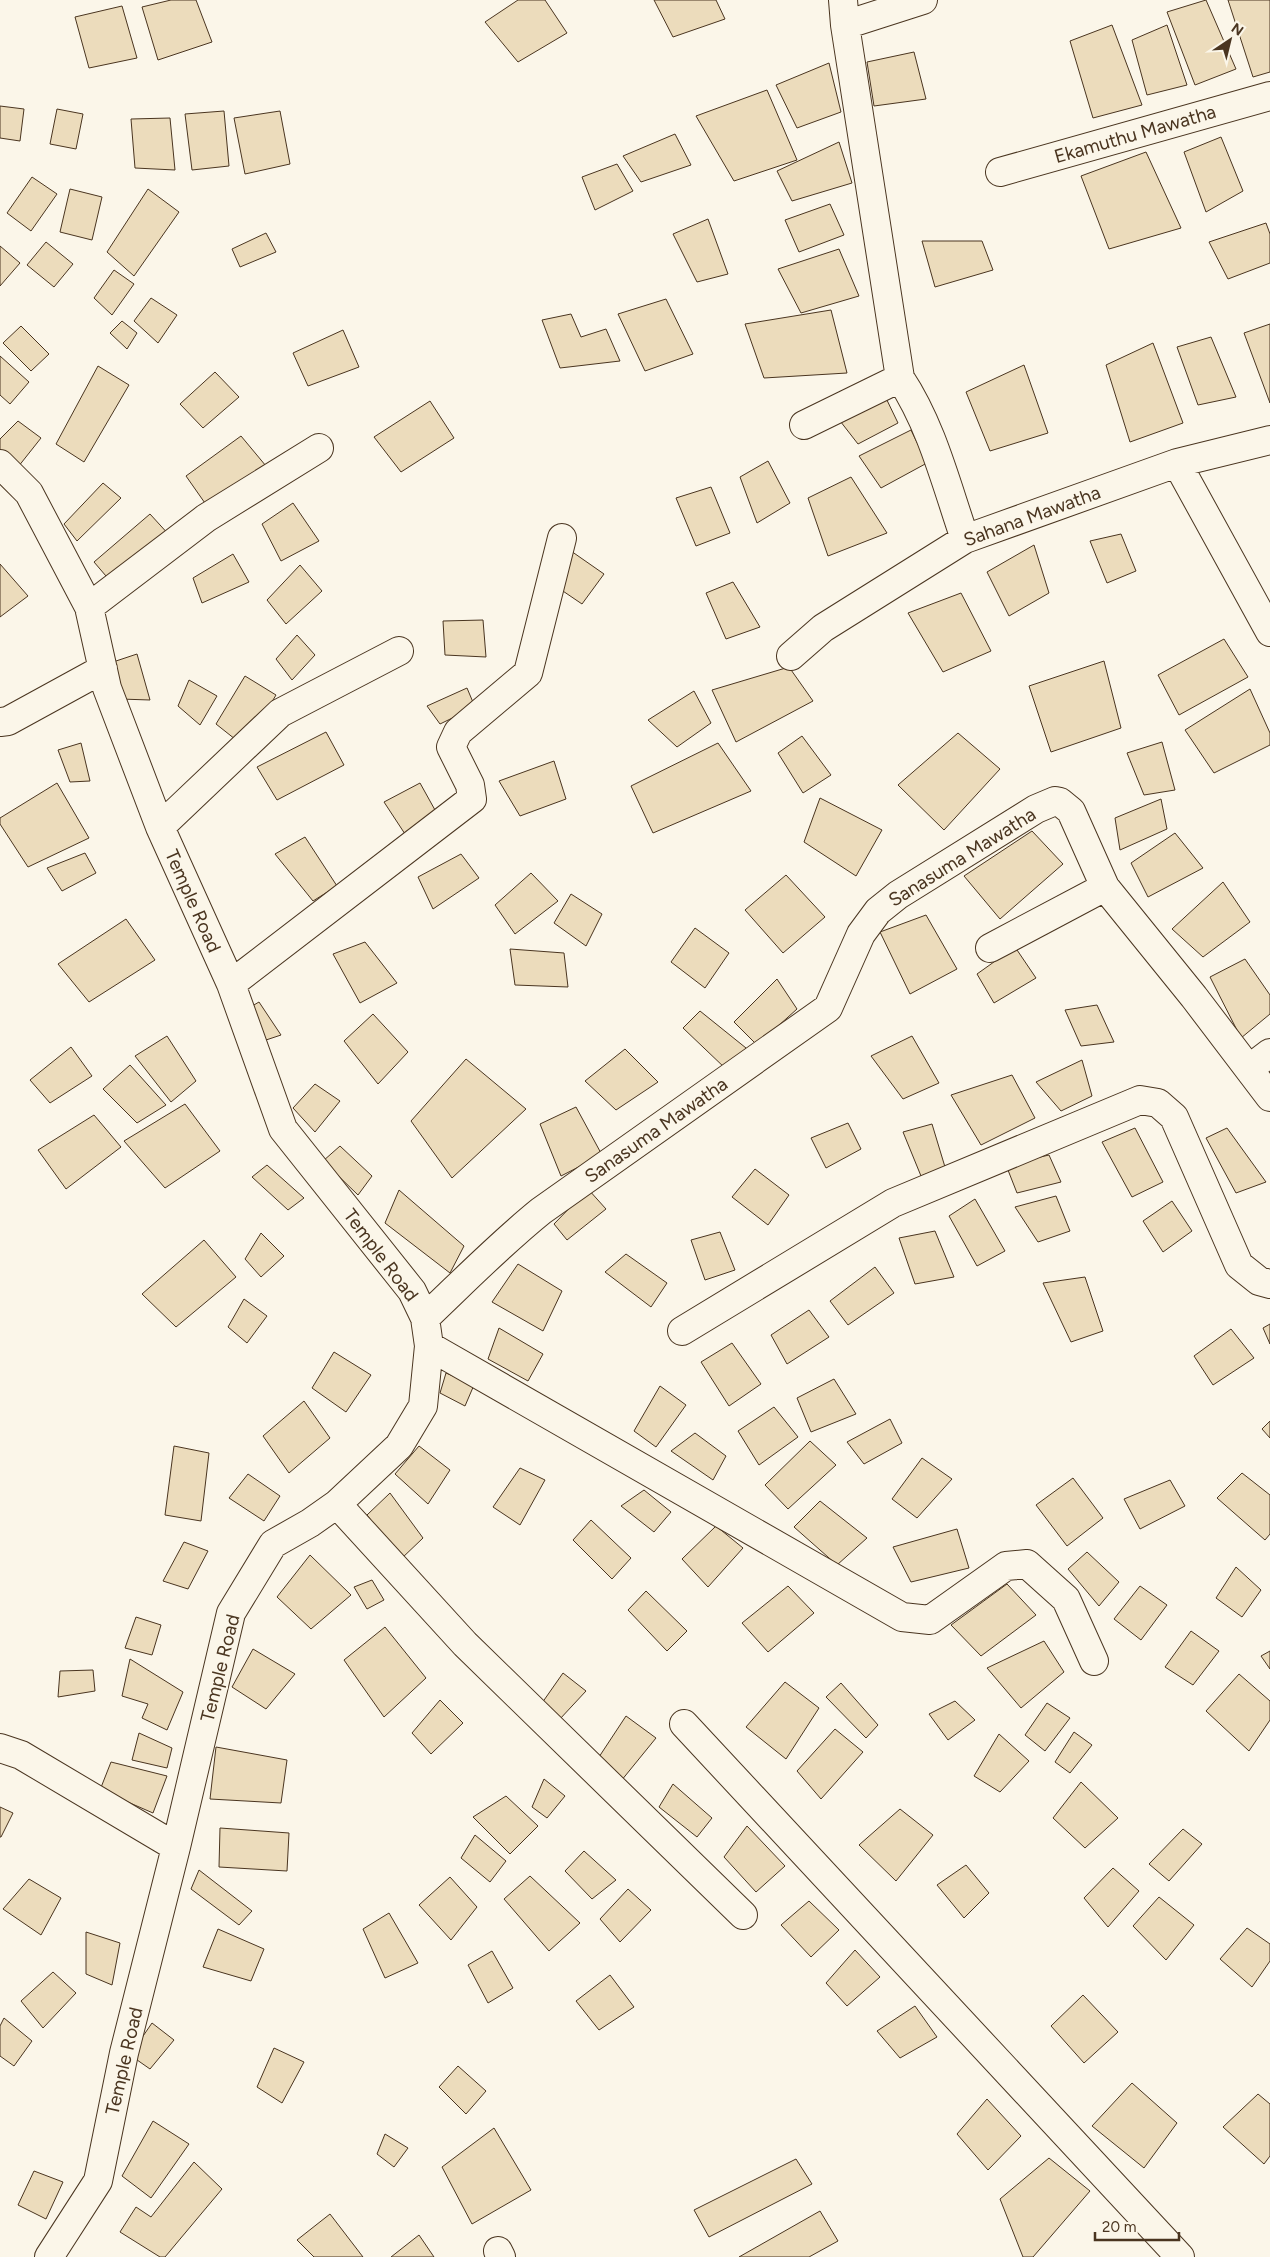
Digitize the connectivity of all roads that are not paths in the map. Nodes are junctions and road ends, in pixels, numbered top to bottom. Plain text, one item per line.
1 (923, 0) edge
2 (844, 12) edge
3 (1270, 96) edge
4 (1000, 172) dead end
5 (900, 378) junction
6 (804, 425) dead end
7 (1270, 440) edge
8 (319, 448) dead end
9 (1177, 463) junction
10 (0, 464) edge
11 (562, 538) dead end
12 (964, 539) junction
13 (88, 606) junction
14 (1270, 632) edge
15 (399, 651) dead end
16 (791, 656) dead end
17 (102, 669) junction
18 (0, 722) edge
19 (160, 827) junction
20 (1105, 887) junction
21 (990, 948) dead end
22 (231, 984) junction
23 (1260, 1061) edge
24 (1270, 1096) edge
25 (1270, 1284) edge
26 (425, 1318) junction
27 (682, 1331) dead end
28 (429, 1346) junction
29 (337, 1504) junction
30 (1094, 1661) dead end
31 (684, 1724) dead end
32 (0, 1748) edge
33 (176, 1847) junction
34 (743, 1915) dead end
35 (49, 2257) edge
36 (1180, 2257) edge

1 - 2 street
2 - 5 street
3 - 4 street, Ekamuthu Mawatha
5 - 6 street
5 - 12 street
7 - 9 street, Sahana Mawatha
8 - 13 street
9 - 12 street, Sahana Mawatha
9 - 14 street
10 - 13 street, Temple Road
11 - 22 street
12 - 16 street, Sahana Mawatha
13 - 17 street, Temple Road
15 - 19 street
17 - 18 street
17 - 19 street, Temple Road
19 - 22 street, Temple Road
20 - 21 street
20 - 23 street, Sanasuma Mawatha
20 - 26 street, Sanasuma Mawatha
22 - 26 street, Temple Road
23 - 24 street, Sanasuma Mawatha
25 - 27 street
26 - 28 street, Temple Road
28 - 29 street, Temple Road
28 - 30 street
29 - 33 street, Temple Road
29 - 34 street
31 - 36 street
32 - 33 street
33 - 35 street, Temple Road

